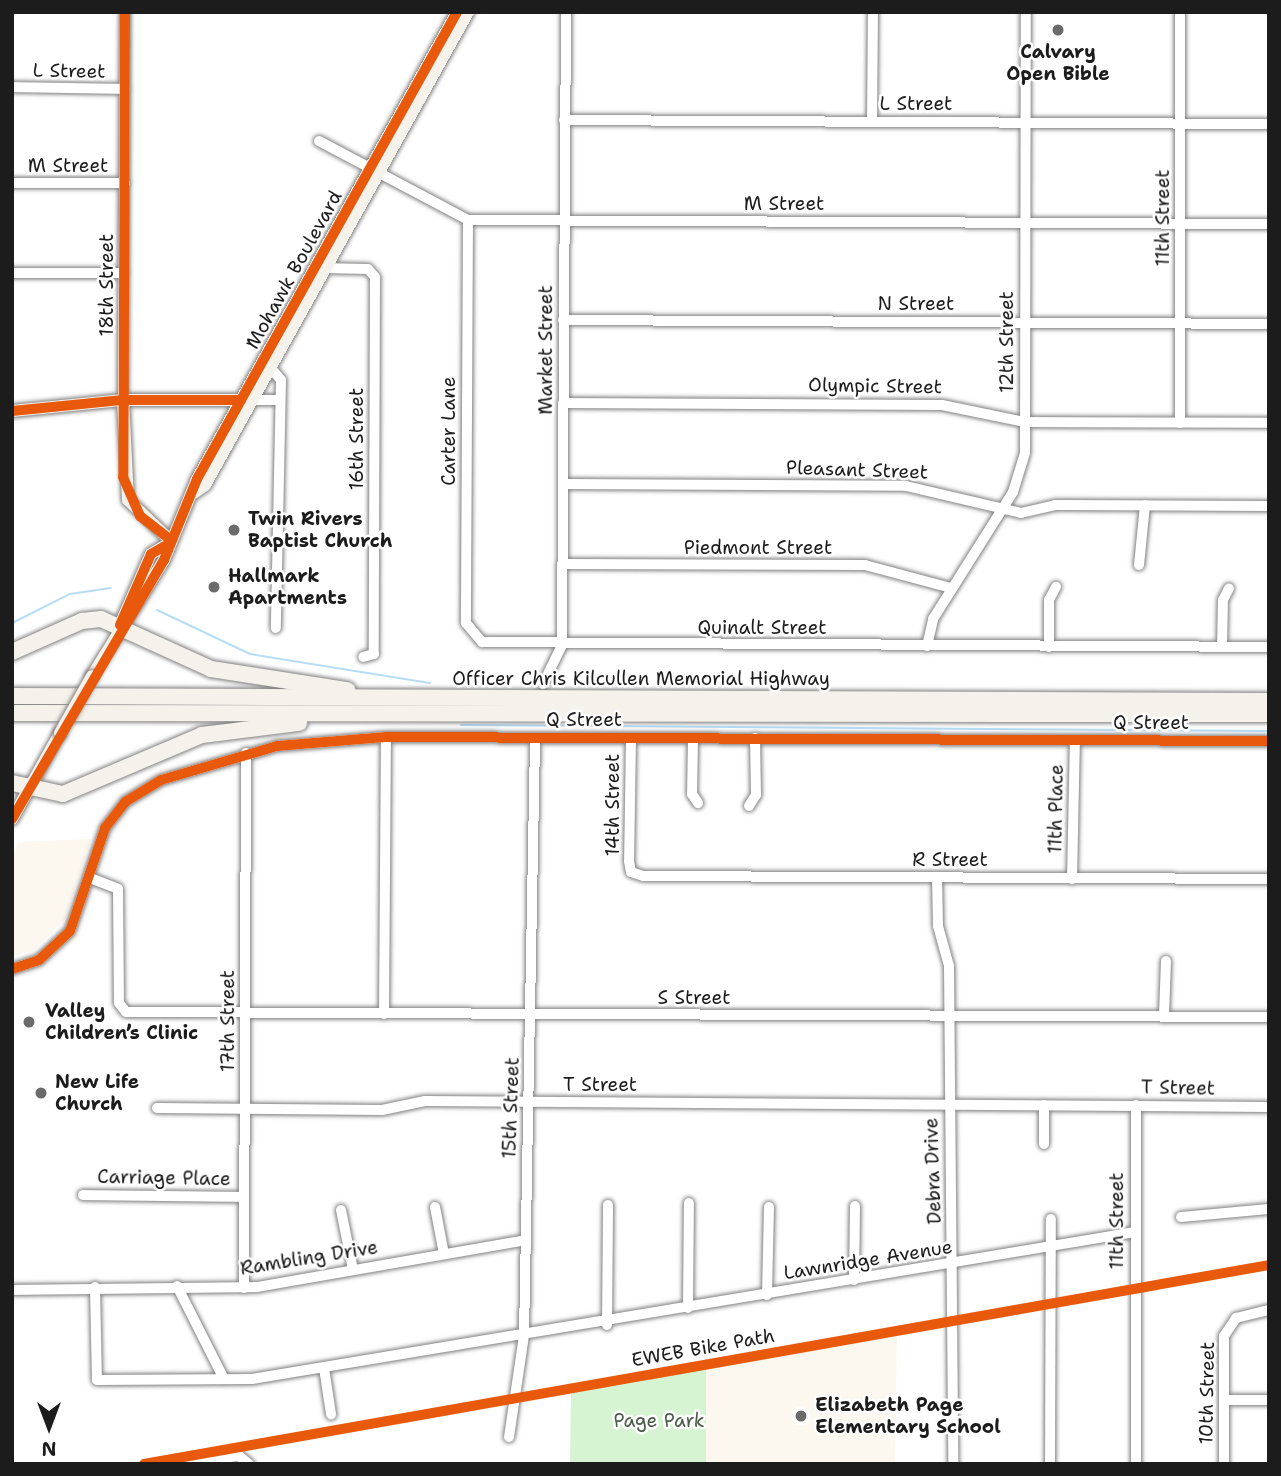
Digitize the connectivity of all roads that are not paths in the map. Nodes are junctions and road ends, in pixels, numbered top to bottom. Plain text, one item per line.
1 (125, 12) edge
2 (457, 12) edge
3 (468, 12) edge
4 (566, 12) edge
5 (873, 12) edge
6 (1026, 12) edge
7 (1180, 12) edge
8 (12, 88) edge
9 (125, 89) junction
10 (564, 120) junction
11 (872, 122) junction
12 (1026, 122) junction
13 (1180, 123) junction
14 (1269, 124) edge
15 (320, 141) dead end
16 (375, 170) junction
17 (12, 183) edge
18 (125, 183) junction
19 (468, 220) junction
20 (564, 220) junction
21 (1025, 222) junction
22 (1180, 223) junction
23 (1269, 224) edge
24 (320, 268) junction
25 (12, 273) edge
26 (124, 273) junction
27 (563, 320) junction
28 (1025, 323) junction
29 (1180, 323) junction
30 (1269, 324) edge
31 (270, 368) junction
32 (123, 400) junction
33 (246, 400) junction
34 (281, 400) junction
35 (563, 403) junction
36 (12, 411) edge
37 (1025, 422) junction
38 (1180, 423) junction
39 (1269, 423) edge
40 (562, 484) junction
41 (1145, 505) junction
42 (1269, 506) edge
43 (1002, 510) junction
44 (167, 542) junction
45 (562, 564) junction
46 (1139, 565) dead end
47 (1056, 587) dead end
48 (951, 588) junction
49 (1229, 588) dead end
50 (120, 625) junction
51 (276, 628) dead end
52 (476, 638) joint
53 (562, 645) junction
54 (927, 646) junction
55 (1049, 646) junction
56 (1222, 647) junction
57 (1269, 647) edge
58 (12, 652) edge
59 (363, 657) dead end
60 (543, 684) dead end
61 (12, 696) edge
62 (393, 700) junction
63 (1269, 701) edge
64 (12, 713) edge
65 (382, 713) junction
66 (1269, 714) edge
67 (386, 737) junction
68 (535, 738) junction
69 (631, 738) junction
70 (755, 738) junction
71 (693, 739) junction
72 (1075, 740) junction
73 (1269, 741) edge
74 (246, 753) junction
75 (12, 783) edge
76 (27, 791) junction
77 (698, 803) dead end
78 (749, 806) dead end
79 (12, 819) edge
80 (631, 872) joint
81 (937, 877) junction
82 (90, 878) junction
83 (1072, 879) junction
84 (1269, 879) edge
85 (1166, 961) dead end
86 (12, 969) edge
87 (246, 1014) junction
88 (384, 1014) junction
89 (535, 1015) junction
90 (1164, 1015) junction
91 (947, 1016) junction
92 (1269, 1017) edge
93 (527, 1102) junction
94 (947, 1104) junction
95 (1044, 1105) junction
96 (1136, 1105) junction
97 (1269, 1107) edge
98 (157, 1108) dead end
99 (245, 1108) junction
100 (1044, 1144) dead end
101 (83, 1195) dead end
102 (244, 1197) junction
103 (689, 1203) dead end
104 (608, 1205) dead end
105 (855, 1206) dead end
106 (435, 1207) dead end
107 (769, 1207) dead end
108 (1269, 1209) edge
109 (341, 1210) dead end
110 (1181, 1217) dead end
111 (1051, 1219) dead end
112 (1135, 1232) junction
113 (526, 1240) junction
114 (1051, 1247) junction
115 (444, 1254) junction
116 (953, 1264) junction
117 (353, 1270) junction
118 (855, 1280) junction
119 (177, 1286) junction
120 (95, 1287) junction
121 (244, 1288) junction
122 (12, 1290) edge
123 (767, 1295) junction
124 (688, 1308) junction
125 (1269, 1310) edge
126 (607, 1325) junction
127 (524, 1335) junction
128 (324, 1368) junction
129 (225, 1379) junction
130 (1224, 1400) junction
131 (1269, 1400) edge
132 (331, 1415) dead end
133 (509, 1437) dead end
134 (247, 1460) edge
135 (181, 1464) edge
136 (953, 1464) edge
137 (1049, 1464) edge
138 (1136, 1464) edge
139 (1224, 1464) edge

1 - 9 street, 18th Street
2 - 16 main road, Mohawk Boulevard
3 - 16 main road, Mohawk Boulevard
4 - 10 street, Market Street
5 - 11 street
6 - 12 street, 12th Street
7 - 13 street, 11th Street
8 - 9 street, L Street
9 - 18 street, 18th Street
10 - 11 street, L Street
10 - 20 street, Market Street
11 - 12 street, L Street
12 - 13 street, L Street
12 - 21 street, 12th Street
13 - 14 street, L Street
13 - 22 street, 11th Street
15 - 16 street, M Street
16 - 19 street, M Street
16 - 24 main road, Mohawk Boulevard
17 - 18 street, M Street
18 - 26 street, 18th Street
19 - 20 street, M Street
19 - 52 street, Carter Lane
20 - 21 street, M Street
20 - 27 street, Market Street
21 - 22 street, M Street
21 - 28 street, 12th Street
22 - 23 street, M Street
22 - 29 street, 11th Street
24 - 31 main road, Mohawk Boulevard
24 - 33 main road, Mohawk Boulevard
24 - 59 street, 16th Street
25 - 26 street
26 - 32 street, 18th Street
27 - 28 street, N Street
27 - 35 street, Market Street
28 - 29 street, N Street
28 - 37 street, 12th Street
29 - 30 street, N Street
29 - 38 street, 11th Street
31 - 33 main road, Mohawk Boulevard
31 - 34 street
32 - 33 main road
32 - 36 main road
32 - 44 main road, 18th Street
33 - 34 street
33 - 44 main road, Mohawk Boulevard
34 - 51 street
35 - 37 street, Olympic Street
35 - 40 street, Market Street
37 - 38 street, Olympic Street
37 - 43 street, 12th Street
38 - 39 street, Olympic Street
40 - 43 street, Pleasant Street
40 - 45 street, Market Street
41 - 42 street, Pleasant Street
41 - 43 street, Pleasant Street
41 - 46 street
43 - 48 street, 12th Street
44 - 50 main road, Mohawk Boulevard
45 - 48 street, Piedmont Street
45 - 53 street, Market Street
47 - 55 street
48 - 54 street, 12th Street
49 - 56 street
50 - 58 highway
50 - 62 highway
50 - 76 main road, Mohawk Boulevard, bridge
52 - 53 street, Quinalt Street
53 - 54 street, Quinalt Street
53 - 60 street, Market Street
54 - 55 street, Quinalt Street
55 - 56 street, Quinalt Street
56 - 57 street, Quinalt Street
61 - 62 highway, Officer Chris Kilcullen Memorial Highway
62 - 63 highway, Officer Chris Kilcullen Memorial Highway
64 - 65 highway, Officer Chris Kilcullen Memorial Highway
65 - 66 highway, Officer Chris Kilcullen Memorial Highway
65 - 76 highway
67 - 68 street, Q Street
67 - 74 street, Q Street
67 - 88 street
68 - 69 street, Q Street
68 - 89 street, 15th Street
69 - 71 street, Q Street
69 - 80 street, 14th Street
70 - 71 street, Q Street
70 - 72 street, Q Street
70 - 78 street
71 - 77 street
72 - 73 street, Q Street
72 - 83 street, 11th Place
74 - 82 street, Q Street
74 - 87 street, 17th Street
75 - 76 highway
76 - 79 main road, Mohawk Boulevard
80 - 81 street, R Street
81 - 83 street, R Street
81 - 91 street, Debra Drive
82 - 86 street, Q Street
82 - 87 street, S Street
83 - 84 street, R Street
85 - 90 street
87 - 88 street, S Street
87 - 99 street, 17th Street
88 - 89 street, S Street
89 - 91 street, S Street
89 - 93 street, 15th Street
90 - 91 street, S Street
90 - 92 street, S Street
91 - 94 street, Debra Drive
93 - 94 street, T Street
93 - 99 street, T Street
93 - 113 street, 15th Street
94 - 95 street, T Street
94 - 116 street, Debra Drive
95 - 96 street, T Street
95 - 100 street
96 - 97 street, T Street
96 - 112 street, 11th Street
98 - 99 street, T Street
99 - 102 street, 17th Street
101 - 102 street, Carriage Place
102 - 121 street, 17th Street
103 - 124 street
104 - 126 street
105 - 118 street
106 - 115 street
107 - 123 street
108 - 110 street
109 - 117 street
111 - 114 street
112 - 114 street, Lawnridge Avenue
112 - 138 street, 11th Street
113 - 115 street, Rambling Drive
113 - 127 street, 15th Street
114 - 116 street, Lawnridge Avenue
114 - 137 street
115 - 117 street, Rambling Drive
116 - 118 street, Lawnridge Avenue
116 - 136 street, Debra Drive
117 - 121 street, Rambling Drive
118 - 123 street, Lawnridge Avenue
119 - 120 street, Rambling Drive
119 - 121 street, Rambling Drive
119 - 129 street
120 - 122 street, Rambling Drive
120 - 129 street, Lawnridge Avenue
123 - 124 street, Lawnridge Avenue
124 - 126 street, Lawnridge Avenue
125 - 130 street, 10th Street
126 - 127 street, Lawnridge Avenue
127 - 128 street, Lawnridge Avenue
127 - 133 street, 15th Street
128 - 129 street, Lawnridge Avenue
128 - 132 street
130 - 131 street
130 - 139 street, 10th Street
134 - 135 street

